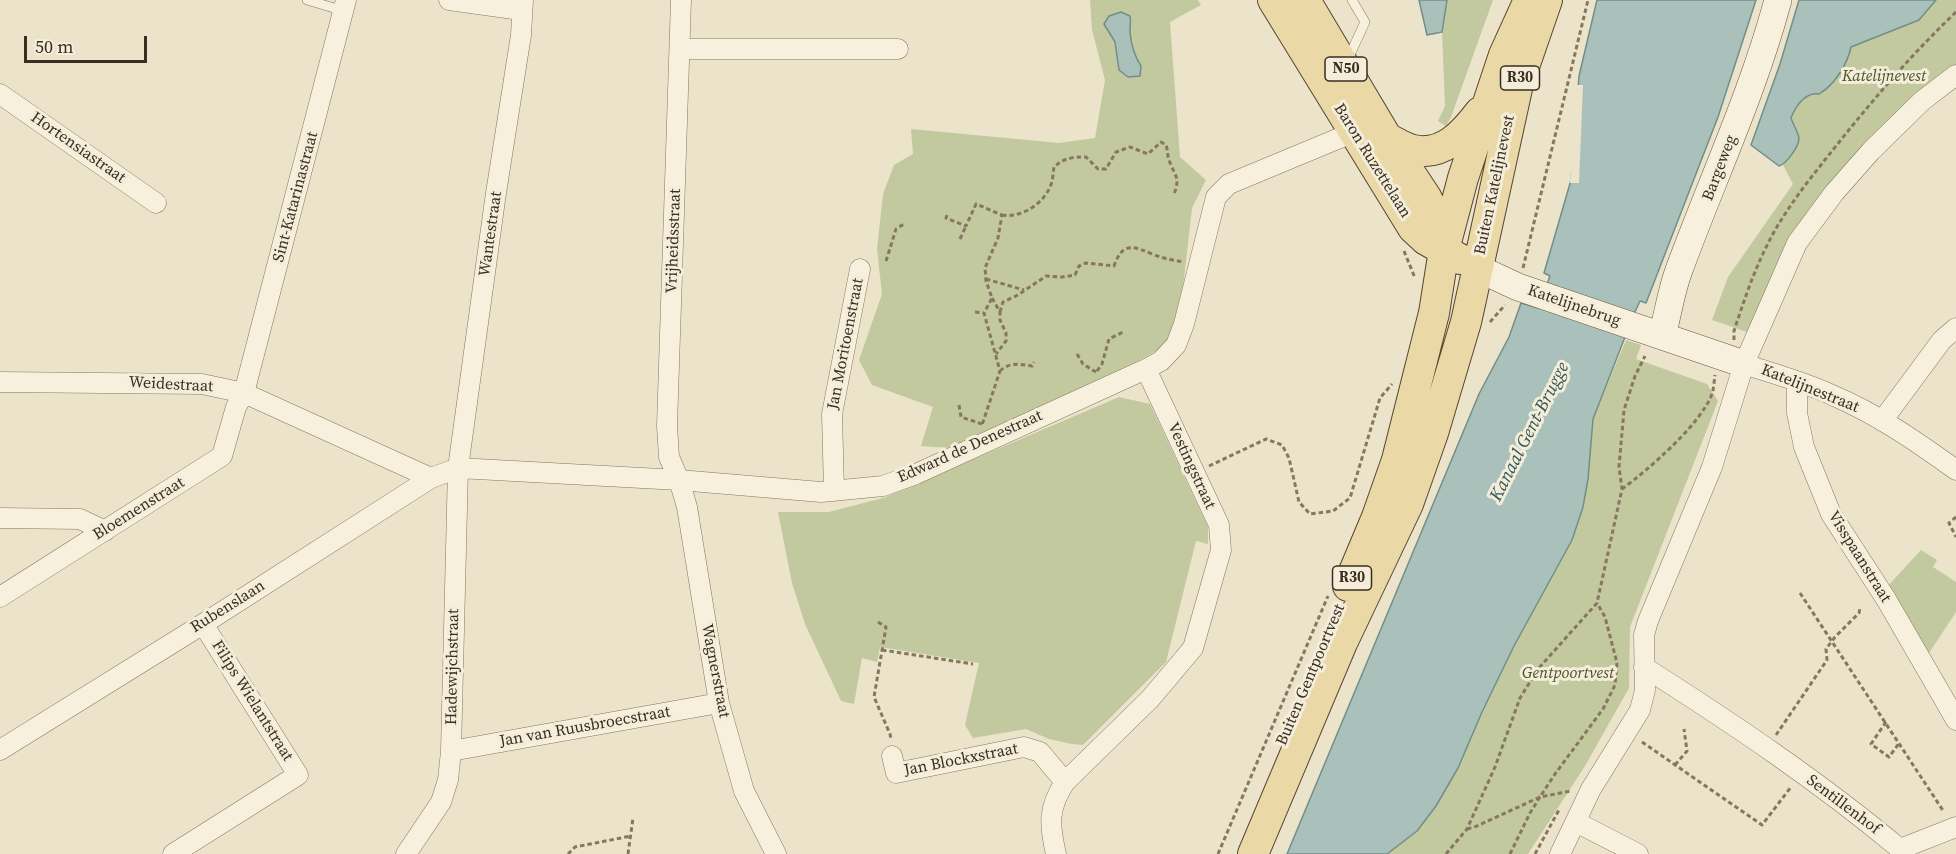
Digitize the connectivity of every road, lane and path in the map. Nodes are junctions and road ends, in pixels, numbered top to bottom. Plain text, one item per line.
1 (307, 0) edge
2 (449, 0) edge
3 (681, 0) edge
4 (1273, 0) edge
5 (1305, 0) edge
6 (1352, 0) edge
7 (1529, 0) edge
8 (1547, 0) edge
9 (1588, 0) edge
10 (1778, 0) edge
11 (345, 5) edge
12 (522, 5) edge
13 (1956, 12) edge
14 (680, 49) junction
15 (898, 50) dead end
16 (1344, 66) junction
17 (1956, 75) edge
18 (0, 94) edge
19 (1486, 105) junction
20 (1354, 132) junction
21 (1387, 138) junction
22 (1174, 194) dead end
23 (156, 203) dead end
24 (1002, 214) junction
25 (947, 215) dead end
26 (904, 224) dead end
27 (966, 226) junction
28 (960, 239) dead end
29 (1444, 250) junction
30 (886, 261) dead end
31 (1198, 267) junction
32 (1477, 268) junction
33 (860, 269) dead end
34 (986, 279) junction
35 (1518, 287) junction
36 (1026, 290) junction
37 (992, 298) junction
38 (975, 312) dead end
39 (1000, 312) junction
40 (984, 313) junction
41 (1630, 325) joint
42 (1956, 328) edge
43 (1125, 331) dead end
44 (1734, 332) dead end
45 (1657, 338) junction
46 (996, 354) junction
47 (1077, 354) dead end
48 (1034, 362) dead end
49 (1727, 362) junction
50 (1146, 369) junction
51 (1000, 371) junction
52 (1096, 372) junction
53 (1398, 376) dead end
54 (1797, 381) junction
55 (0, 382) edge
56 (244, 393) junction
57 (1092, 393) junction
58 (959, 405) dead end
59 (1882, 421) junction
60 (984, 433) junction
61 (458, 468) junction
62 (1956, 470) edge
63 (1194, 473) junction
64 (431, 478) junction
65 (679, 480) junction
66 (1622, 489) junction
67 (834, 491) junction
68 (1956, 517) edge
69 (0, 518) edge
70 (105, 531) junction
71 (1956, 537) edge
72 (1800, 593) dead end
73 (0, 597) edge
74 (1597, 603) junction
75 (1860, 608) dead end
76 (878, 622) dead end
77 (203, 624) junction
78 (1832, 639) junction
79 (882, 650) junction
80 (973, 664) dead end
81 (1644, 667) junction
82 (719, 704) junction
83 (1956, 720) edge
84 (1886, 722) junction
85 (1684, 729) dead end
86 (1627, 732) junction
87 (1900, 742) junction
88 (1767, 749) junction
89 (0, 750) edge
90 (451, 751) junction
91 (892, 756) joint
92 (1675, 765) junction
93 (1801, 774) junction
94 (1065, 782) junction
95 (1591, 789) junction
96 (1540, 797) junction
97 (633, 818) dead end
98 (1576, 822) junction
99 (1955, 827) edge
100 (1467, 829) junction
101 (631, 836) junction
102 (173, 854) edge
103 (406, 854) edge
104 (568, 854) edge
105 (628, 854) edge
106 (776, 854) edge
107 (1056, 854) edge
108 (1235, 854) edge
109 (1253, 854) edge
110 (1446, 854) edge
111 (1510, 854) edge
112 (1560, 854) edge
113 (1638, 854) edge

1 - 11 lane
2 - 12 street
3 - 14 street, Vrijheidsstraat
4 - 20 main road, Baron Ruzettelaan / N50
5 - 16 main road, Baron Ruzettelaan / N50
6 - 16 lane
7 - 19 main road, Buiten Katelijnevest / R30
8 - 32 main road, Buiten Katelijnevest / R30
9 - 35 path
10 - 45 street, Bargeweg
11 - 56 street, Sint-Katarinastraat
12 - 61 street, Wantestraat
13 - 44 path
14 - 15 street
14 - 65 street, Vrijheidsstraat
16 - 21 main road, Baron Ruzettelaan / N50
17 - 49 street
18 - 23 street, Hortensiastraat
19 - 21 main road, R30
19 - 29 main road, Buiten Katelijnevest / R30
20 - 29 main road, Baron Ruzettelaan / N50
20 - 31 street
21 - 29 main road, Baron Ruzettelaan / N50
22 - 24 path
24 - 27 path
24 - 34 path
25 - 27 path
26 - 30 path
27 - 28 path
29 - 32 main road, Baron Ruzettelaan / N50
29 - 108 main road, Buiten Gentpoortvest / R30
31 - 36 path
31 - 50 street
32 - 35 street, Baron Ruzettelaan / N50
32 - 109 main road, Buiten Gentpoortvest / R30
33 - 67 street, Jan Moritoenstraat
34 - 36 path
34 - 37 path
35 - 41 street, Katelijnebrug / N50
36 - 39 path
37 - 39 path
37 - 40 path
38 - 40 path
39 - 46 path
40 - 46 path
41 - 45 street, Katelijnestraat / N50
42 - 59 street
43 - 52 path
45 - 49 street, Katelijnestraat
45 - 66 path
46 - 51 path
47 - 52 path
48 - 51 path
49 - 54 street, Katelijnestraat
49 - 66 path
49 - 81 street
50 - 57 street, Edward de Denestraat
50 - 63 street, Vestingstraat
51 - 60 path
52 - 57 path
53 - 63 path
54 - 59 street, Katelijnestraat
54 - 83 street, Visspaanstraat
55 - 56 street, Weidestraat
56 - 64 street, Weidestraat
56 - 70 street, Bloemenstraat
57 - 60 street, Edward de Denestraat
58 - 60 path
59 - 62 street, Katelijnestraat
60 - 67 street, Edward de Denestraat
61 - 64 street, Rubenslaan
61 - 65 street
61 - 90 street, Hadewijchstraat
63 - 94 street, Vestingstraat
64 - 77 street, Rubenslaan
65 - 67 street, Edward de Denestraat
65 - 82 street, Wagnerstraat
66 - 74 path
68 - 71 path
69 - 70 street
70 - 73 street, Bloemenstraat
72 - 78 path
74 - 96 path
74 - 100 path
75 - 78 path
76 - 79 path
77 - 89 street, Rubenslaan
77 - 102 street, Filips Wielantstraat
78 - 84 path
78 - 88 path
79 - 80 path
79 - 91 path
81 - 86 street
81 - 88 street, Sentillenhof
82 - 90 street, Jan van Ruusbroecstraat
82 - 106 street, Wagnerstraat
84 - 87 path
84 - 87 path
85 - 92 path
86 - 92 path
86 - 95 street
87 - 99 path
88 - 93 street, Sentillenhof
90 - 103 street, Hadewijchstraat
91 - 94 street, Jan Blockxstraat
92 - 93 path
93 - 99 street, Sentillenhof
94 - 107 street, Vestingstraat
95 - 96 path
95 - 98 street
96 - 100 path
96 - 111 path
97 - 101 path
98 - 112 street
98 - 113 street
100 - 110 path
101 - 104 path
101 - 105 path

